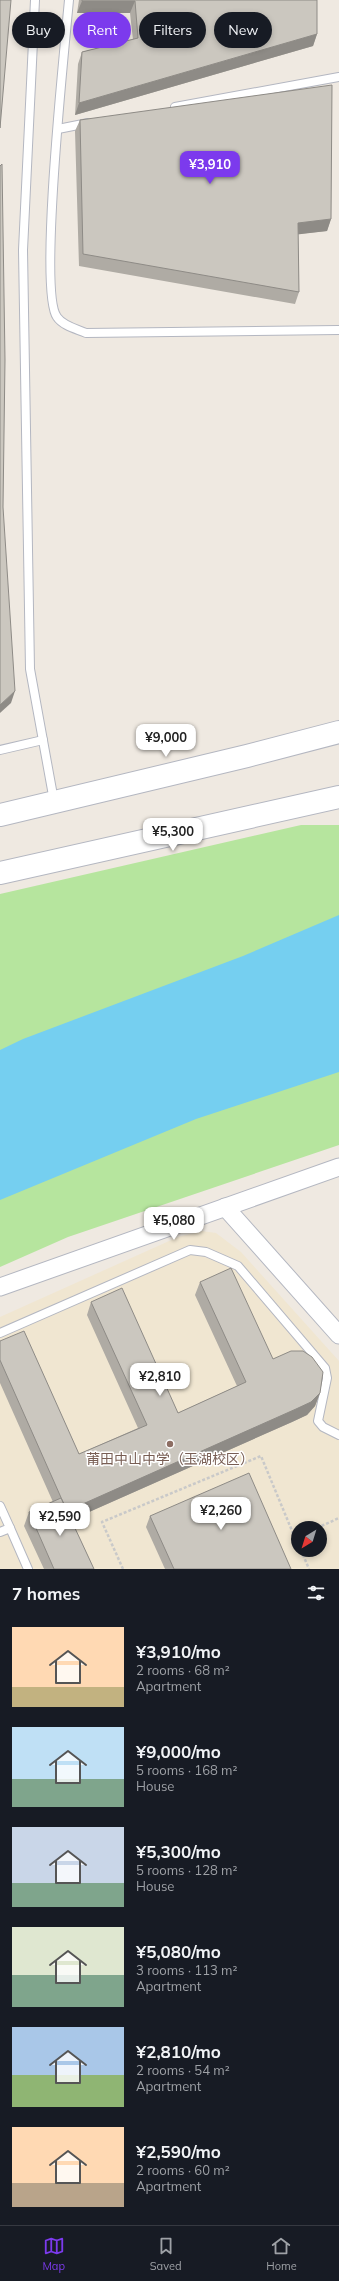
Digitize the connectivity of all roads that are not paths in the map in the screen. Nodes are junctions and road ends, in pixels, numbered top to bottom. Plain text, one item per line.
1 (35, 0) edge
2 (69, 0) edge
3 (339, 77) edge
4 (167, 108) edge
5 (97, 122) edge
6 (58, 129) junction
7 (339, 330) edge
8 (339, 732) edge
9 (43, 740) junction
10 (0, 750) edge
11 (339, 797) edge
12 (54, 802) junction
13 (0, 815) edge
14 (0, 873) edge
15 (339, 1167) edge
16 (225, 1207) junction
17 (0, 1287) edge
18 (0, 1333) edge
19 (339, 1335) edge
20 (339, 1435) edge
21 (0, 1506) edge
22 (10, 1528) junction
23 (0, 1532) edge
24 (28, 1569) edge

1 - 9 lane
2 - 6 lane
3 - 4 lane
5 - 6 lane
6 - 7 lane
8 - 12 main road
9 - 10 lane
9 - 12 lane
11 - 14 main road
12 - 13 main road
15 - 16 street
16 - 17 street
16 - 19 street
18 - 20 lane
21 - 22 lane
22 - 23 lane
22 - 24 lane

